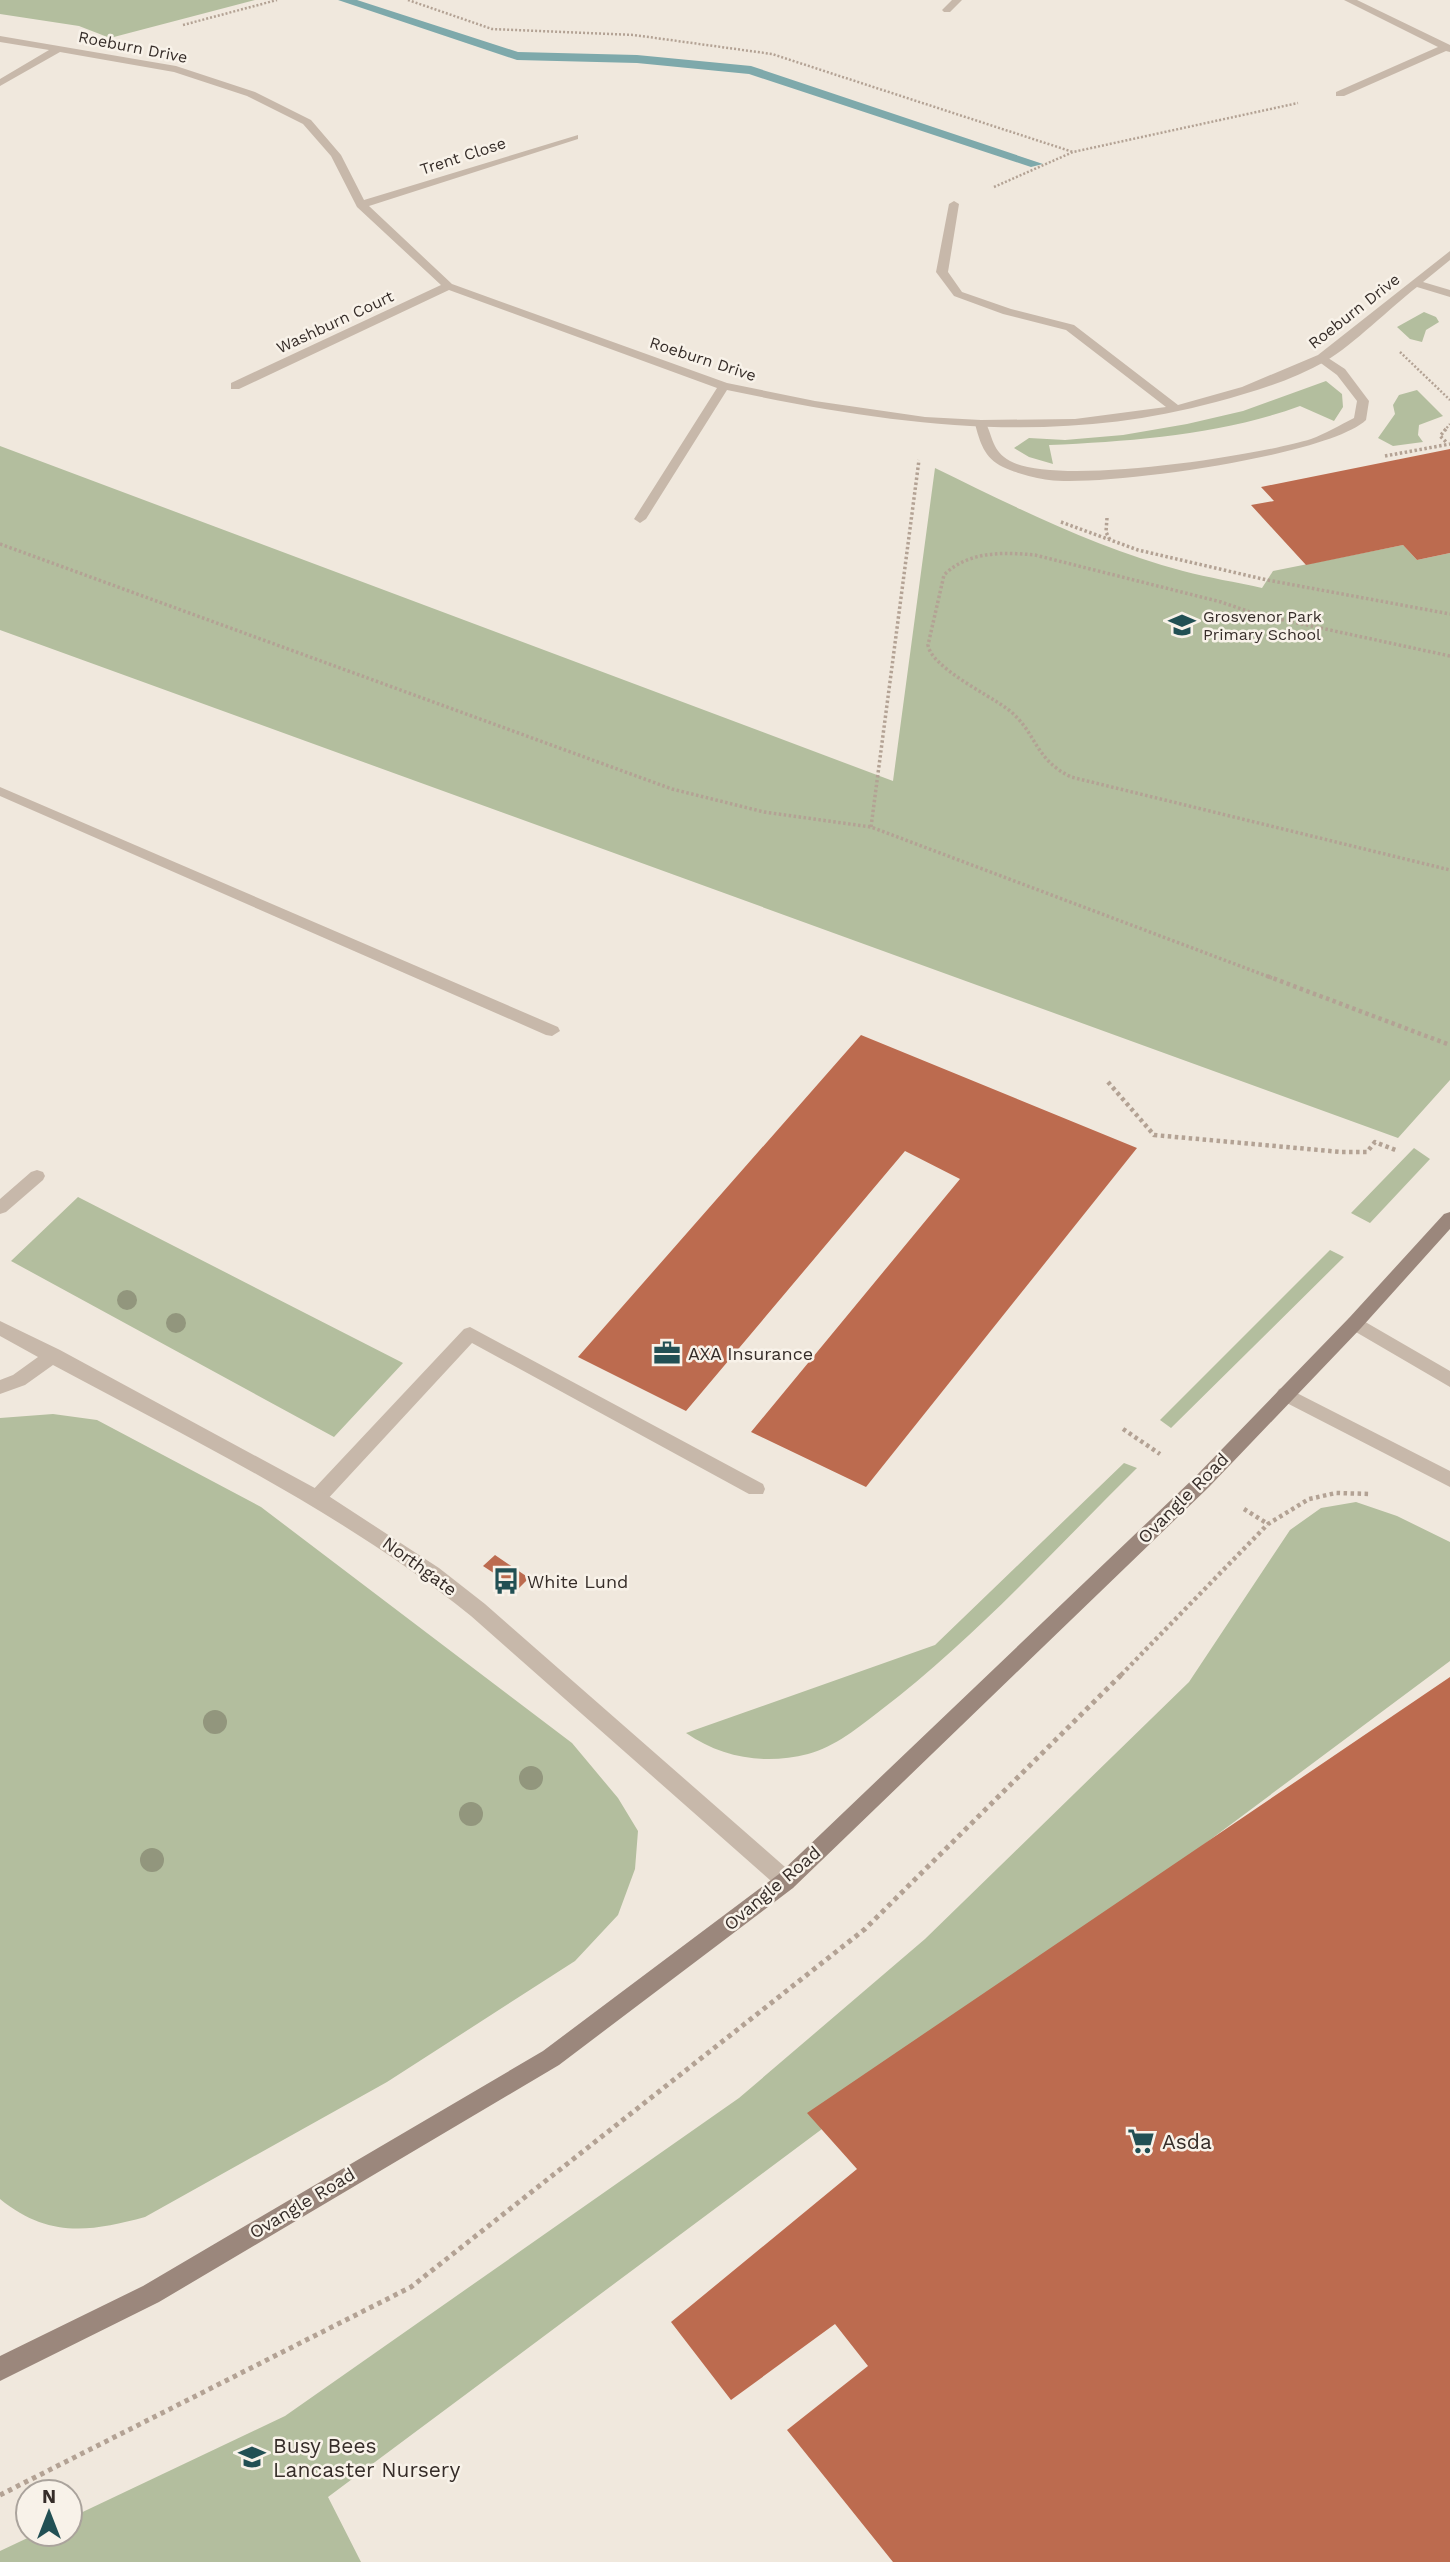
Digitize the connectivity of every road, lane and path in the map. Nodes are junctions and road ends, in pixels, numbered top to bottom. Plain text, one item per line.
1 (408, 0) edge
2 (957, 0) edge
3 (1349, 0) edge
4 (947, 10) dead end
5 (0, 39) edge
6 (1448, 48) edge
7 (58, 49) junction
8 (0, 83) edge
9 (1340, 94) joint
10 (574, 137) dead end
11 (1073, 152) junction
12 (954, 204) joint
13 (361, 205) junction
14 (1450, 254) edge
15 (1416, 283) junction
16 (448, 286) junction
17 (1450, 294) edge
18 (1368, 323) junction
19 (1322, 358) junction
20 (235, 386) dead end
21 (724, 386) junction
22 (1450, 400) edge
23 (1176, 409) junction
24 (925, 421) junction
25 (981, 424) junction
26 (1450, 424) edge
27 (1447, 444) dead end
28 (1051, 518) dead end
29 (639, 519) dead end
30 (0, 544) edge
31 (1450, 614) edge
32 (1450, 656) edge
33 (0, 791) edge
34 (871, 827) junction
35 (1450, 870) edge
36 (552, 1031) dead end
37 (1450, 1045) edge
38 (1108, 1082) dead end
39 (1398, 1151) dead end
40 (37, 1176) dead end
41 (0, 1208) edge
42 (1450, 1218) edge
43 (1355, 1324) junction
44 (0, 1328) edge
45 (54, 1355) junction
46 (1450, 1380) edge
47 (0, 1387) edge
48 (1285, 1394) junction
49 (1123, 1429) dead end
50 (1154, 1450) dead end
51 (1450, 1480) edge
52 (755, 1489) dead end
53 (1382, 1494) dead end
54 (317, 1498) junction
55 (1253, 1515) dead end
56 (1268, 1524) junction
57 (786, 1881) junction
58 (0, 2368) edge
59 (0, 2495) edge

1 - 11 path
2 - 4 street
3 - 6 street
5 - 7 street, Roeburn Drive
6 - 9 street
7 - 8 street
7 - 13 street, Roeburn Drive
9 - 11 path
10 - 13 street, Trent Close
11 - 12 path
12 - 23 street
13 - 16 street, Roeburn Drive
14 - 15 street, Roeburn Drive
15 - 17 street
15 - 18 street, Roeburn Drive
16 - 20 street, Washburn Court
16 - 21 street, Roeburn Drive
18 - 19 street, Roeburn Drive
18 - 22 path
19 - 23 street, Roeburn Drive
19 - 25 street
21 - 24 street, Roeburn Drive
21 - 29 street
23 - 25 street, Roeburn Drive
24 - 25 street, Roeburn Drive
24 - 34 path
26 - 27 path
28 - 31 path
30 - 34 path
32 - 35 path
33 - 36 street
34 - 37 path
38 - 39 path
40 - 41 street
42 - 43 main road, Ovangle Road
43 - 46 street
43 - 48 main road, Ovangle Road
44 - 45 street, Northgate
45 - 47 street
45 - 54 street, Northgate
48 - 51 street
48 - 57 main road, Ovangle Road
49 - 50 path
52 - 54 street
53 - 56 path
54 - 57 street, Northgate
55 - 56 path
56 - 59 path
57 - 58 main road, Ovangle Road

